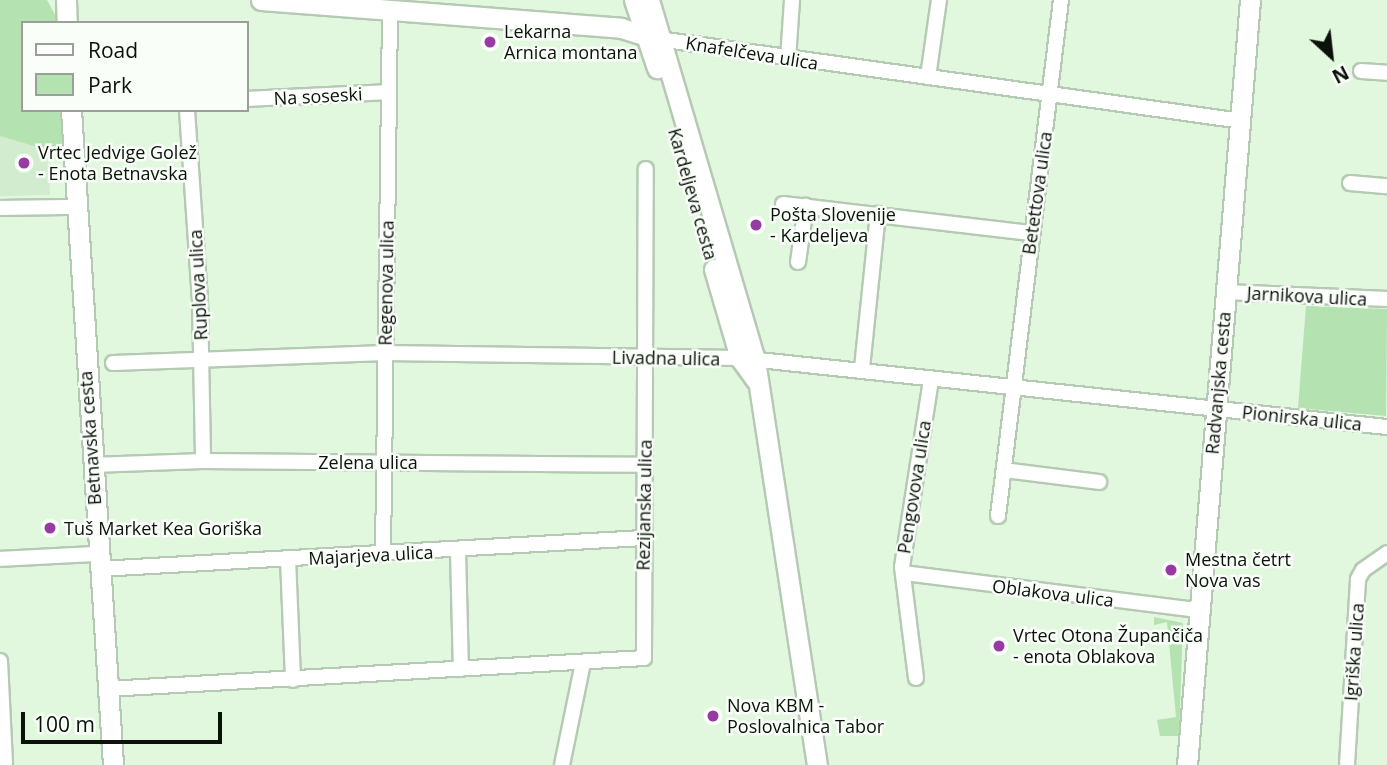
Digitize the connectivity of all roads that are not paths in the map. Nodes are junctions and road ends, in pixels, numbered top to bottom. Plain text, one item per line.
1 (65, 0) edge
2 (261, 0) edge
3 (634, 0) edge
4 (649, 0) edge
5 (792, 0) edge
6 (939, 0) edge
7 (1061, 0) edge
8 (1250, 0) edge
9 (390, 13) junction
10 (66, 21) edge
11 (651, 37) junction
12 (788, 59) junction
13 (1361, 71) dead end
14 (1387, 72) edge
15 (928, 77) junction
16 (389, 92) junction
17 (1051, 94) junction
18 (248, 99) edge
19 (71, 112) edge
20 (187, 112) edge
21 (1242, 121) junction
22 (646, 169) dead end
23 (1350, 183) dead end
24 (1387, 186) edge
25 (783, 204) dead end
26 (806, 206) junction
27 (76, 207) junction
28 (0, 208) edge
29 (878, 214) junction
30 (1030, 233) junction
31 (798, 262) dead end
32 (1226, 292) junction
33 (1387, 299) edge
34 (385, 352) junction
35 (646, 358) junction
36 (747, 359) junction
37 (202, 361) junction
38 (113, 363) dead end
39 (862, 368) junction
40 (931, 379) junction
41 (1013, 385) junction
42 (1216, 409) junction
43 (1387, 427) edge
44 (203, 461) junction
45 (384, 461) junction
46 (92, 464) junction
47 (645, 465) junction
48 (1004, 470) junction
49 (1099, 482) dead end
50 (998, 516) dead end
51 (643, 538) junction
52 (458, 550) junction
53 (1387, 552) edge
54 (383, 554) junction
55 (0, 559) edge
56 (288, 559) junction
57 (98, 561) junction
58 (904, 573) junction
59 (1203, 611) junction
60 (0, 661) edge
61 (583, 663) junction
62 (461, 669) junction
63 (916, 678) dead end
64 (293, 680) junction
65 (107, 689) junction
66 (1188, 755) edge
67 (5, 765) edge
68 (113, 765) edge
69 (562, 765) edge
70 (817, 765) edge
71 (1195, 765) edge
72 (1347, 765) edge

1 - 10 street
2 - 9 street, Knafelčeva ulica
3 - 11 street, Kardeljeva cesta
4 - 11 street, Kardeljeva cesta
5 - 12 street
6 - 15 street
7 - 17 street, Betettova ulica
8 - 21 street, Radvanjska cesta
9 - 11 street, Knafelčeva ulica
9 - 16 street, Regenova ulica
11 - 12 street, Knafelčeva ulica
11 - 36 street, Kardeljeva cesta
12 - 15 street, Knafelčeva ulica
13 - 14 street
15 - 17 street, Knafelčeva ulica
16 - 18 street, Na soseski
16 - 34 street, Regenova ulica
17 - 21 street, Knafelčeva ulica
17 - 30 street, Betettova ulica
19 - 27 street, Betnavska cesta
20 - 37 street, Ruplova ulica
21 - 32 street, Radvanjska cesta
22 - 35 street, Rezijanska ulica
23 - 24 street
25 - 26 street
26 - 29 street
26 - 31 street
27 - 28 street
27 - 46 street, Betnavska cesta
29 - 30 street
29 - 39 street
30 - 41 street, Betettova ulica
32 - 33 street, Jarnikova ulica
32 - 42 street, Radvanjska cesta
34 - 35 street, Livadna ulica
34 - 37 street, Livadna ulica
34 - 45 street, Regenova ulica
35 - 36 street, Livadna ulica
35 - 47 street, Rezijanska ulica
36 - 39 street, Livadna ulica
36 - 70 street, Kardeljeva cesta
37 - 38 street, Livadna ulica
37 - 44 street, Ruplova ulica
39 - 40 street, Livadna ulica
40 - 41 street, Livadna ulica
40 - 58 street, Pengovova ulica
41 - 42 street, Livadna ulica
41 - 48 street, Betettova ulica
42 - 43 street, Pionirska ulica
42 - 59 street, Radvanjska cesta
44 - 45 street, Zelena ulica
44 - 46 street, Zelena ulica
45 - 47 street, Zelena ulica
45 - 54 street, Regenova ulica
46 - 57 street, Betnavska cesta
47 - 51 street, Rezijanska ulica
48 - 49 street
48 - 50 street, Betettova ulica
51 - 52 street, Majarjeva ulica
51 - 61 street, Rezijanska ulica
52 - 54 street, Majarjeva ulica
52 - 62 street
53 - 72 street, Igriška ulica
54 - 56 street, Majarjeva ulica
55 - 57 street, Majarjeva ulica
56 - 57 street, Majarjeva ulica
56 - 64 street
57 - 65 street, Betnavska cesta
58 - 59 street, Oblakova ulica
58 - 63 street, Pengovova ulica
59 - 66 street, Radvanjska cesta
60 - 67 street
61 - 62 street, Rezijanska ulica
61 - 69 street
62 - 64 street, Rezijanska ulica
64 - 65 street, Rezijanska ulica
65 - 68 street, Betnavska cesta
66 - 71 street, Radvanjska cesta

